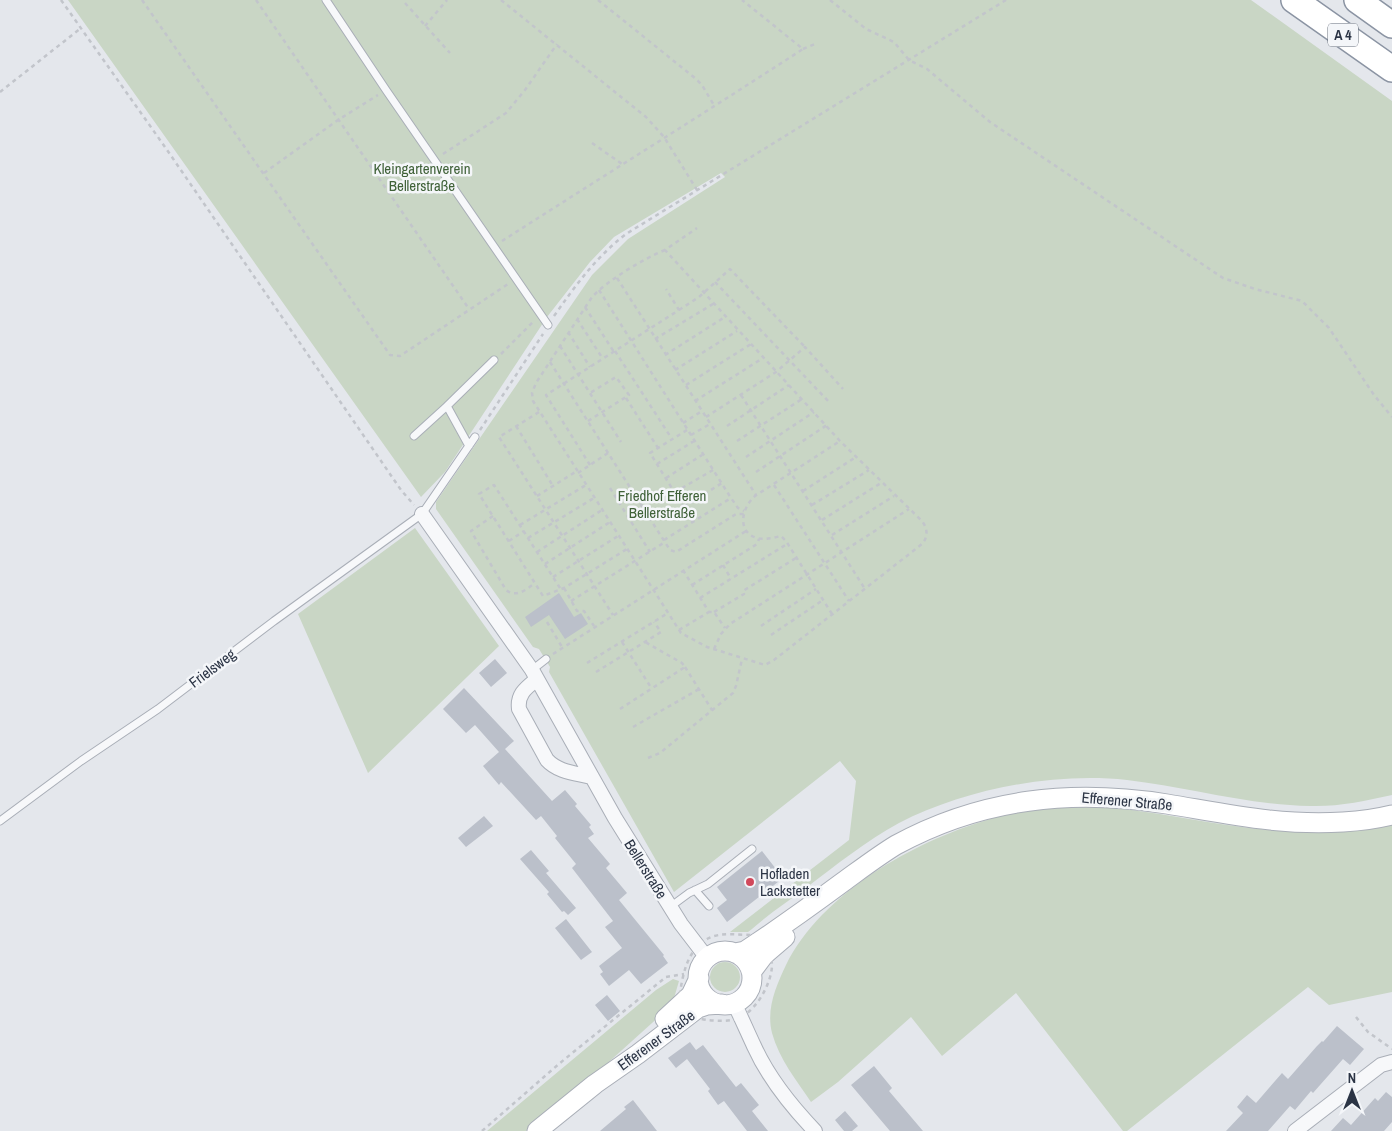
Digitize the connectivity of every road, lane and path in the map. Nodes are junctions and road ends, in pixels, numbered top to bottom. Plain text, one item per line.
1 (61, 0) edge
2 (142, 0) edge
3 (256, 0) edge
4 (326, 0) edge
5 (447, 0) edge
6 (502, 0) edge
7 (598, 0) edge
8 (742, 0) edge
9 (830, 0) edge
10 (1006, 0) edge
11 (1294, 0) edge
12 (1357, 0) edge
13 (405, 3) dead end
14 (1392, 25) edge
15 (425, 26) junction
16 (81, 28) junction
17 (556, 44) junction
18 (815, 44) dead end
19 (802, 49) junction
20 (450, 53) dead end
21 (910, 60) junction
22 (1392, 69) edge
23 (386, 90) junction
24 (0, 92) edge
25 (715, 107) junction
26 (338, 120) junction
27 (664, 137) junction
28 (592, 144) dead end
29 (434, 160) junction
30 (622, 164) junction
31 (264, 173) junction
32 (698, 190) junction
33 (697, 228) dead end
34 (495, 246) junction
35 (664, 250) junction
36 (617, 278) junction
37 (516, 279) junction
38 (715, 282) junction
39 (666, 289) dead end
40 (599, 290) junction
41 (703, 293) junction
42 (713, 304) junction
43 (585, 306) junction
44 (469, 309) junction
45 (679, 310) junction
46 (541, 315) junction
47 (725, 317) junction
48 (577, 320) junction
49 (548, 325) junction
50 (649, 329) junction
51 (737, 330) junction
52 (568, 332) junction
53 (655, 339) junction
54 (630, 341) junction
55 (751, 344) junction
56 (560, 346) junction
57 (805, 347) junction
58 (614, 351) junction
59 (666, 355) junction
60 (763, 358) junction
61 (603, 359) junction
62 (494, 360) joint
63 (550, 361) junction
64 (789, 361) junction
65 (590, 367) junction
66 (675, 370) junction
67 (776, 372) junction
68 (578, 375) junction
69 (564, 384) junction
70 (686, 385) junction
71 (789, 385) junction
72 (843, 390) dead end
73 (590, 393) junction
74 (741, 395) junction
75 (626, 398) junction
76 (802, 399) junction
77 (695, 401) junction
78 (830, 403) dead end
79 (447, 406) junction
80 (702, 411) junction
81 (751, 411) junction
82 (539, 412) junction
83 (602, 412) junction
84 (814, 412) junction
85 (1392, 417) edge
86 (706, 418) junction
87 (588, 421) junction
88 (683, 423) junction
89 (710, 424) junction
90 (516, 426) junction
91 (727, 426) dead end
92 (761, 426) junction
93 (827, 426) junction
94 (687, 430) junction
95 (691, 435) junction
96 (414, 436) dead end
97 (475, 437) joint
98 (672, 439) junction
99 (694, 441) junction
100 (737, 441) dead end
101 (771, 441) junction
102 (840, 441) junction
103 (621, 442) dead end
104 (469, 446) junction
105 (658, 448) junction
106 (608, 453) junction
107 (703, 454) junction
108 (780, 456) junction
109 (746, 457) dead end
110 (856, 457) junction
111 (657, 464) junction
112 (590, 465) junction
113 (713, 470) junction
114 (869, 470) junction
115 (577, 472) junction
116 (756, 472) dead end
117 (791, 473) junction
118 (666, 478) junction
119 (882, 482) junction
120 (722, 483) junction
121 (774, 484) junction
122 (586, 485) junction
123 (553, 486) junction
124 (610, 488) dead end
125 (803, 491) junction
126 (675, 492) junction
127 (894, 495) junction
128 (537, 496) junction
129 (756, 496) junction
130 (594, 498) junction
131 (731, 498) junction
132 (812, 505) junction
133 (684, 507) junction
134 (909, 509) junction
135 (546, 510) junction
136 (602, 510) junction
137 (744, 513) junction
138 (422, 514) junction
139 (493, 516) junction
140 (822, 520) junction
141 (610, 522) junction
142 (693, 522) junction
143 (554, 523) junction
144 (520, 525) junction
145 (524, 531) junction
146 (746, 531) junction
147 (562, 535) junction
148 (832, 535) junction
149 (618, 536) junction
150 (528, 538) junction
151 (759, 539) junction
152 (509, 541) junction
153 (664, 541) junction
154 (788, 544) junction
155 (570, 548) junction
156 (626, 549) junction
157 (842, 551) junction
158 (537, 552) junction
159 (650, 552) junction
160 (796, 558) junction
161 (578, 561) junction
162 (635, 562) junction
163 (824, 563) junction
164 (545, 564) junction
165 (722, 566) junction
166 (684, 570) junction
167 (586, 574) junction
168 (806, 574) junction
169 (553, 578) junction
170 (731, 579) junction
171 (535, 583) junction
172 (692, 585) junction
173 (595, 587) junction
174 (562, 588) junction
175 (865, 588) junction
176 (816, 589) junction
177 (653, 590) junction
178 (700, 598) junction
179 (823, 600) junction
180 (849, 601) junction
181 (571, 602) junction
182 (709, 612) junction
183 (714, 612) junction
184 (668, 613) junction
185 (832, 614) junction
186 (612, 615) junction
187 (546, 622) dead end
188 (654, 622) junction
189 (594, 626) junction
190 (761, 626) dead end
191 (726, 628) junction
192 (680, 630) junction
193 (771, 635) dead end
194 (622, 642) junction
195 (645, 642) junction
196 (562, 647) junction
197 (714, 649) junction
198 (629, 652) junction
199 (742, 658) junction
200 (546, 659) joint
201 (587, 663) dead end
202 (685, 668) junction
203 (596, 672) dead end
204 (535, 674) junction
205 (652, 689) junction
206 (698, 689) junction
207 (620, 709) dead end
208 (712, 710) junction
209 (632, 727) dead end
210 (648, 758) dead end
211 (591, 776) junction
212 (1392, 815) edge
213 (0, 821) edge
214 (752, 849) dead end
215 (695, 890) junction
216 (709, 906) dead end
217 (670, 907) junction
218 (760, 939) junction
219 (703, 952) junction
220 (735, 953) junction
221 (752, 971) junction
222 (691, 976) junction
223 (732, 1008) junction
224 (686, 1009) junction
225 (1356, 1017) dead end
226 (1392, 1049) edge
227 (1392, 1062) edge
228 (482, 1131) edge
229 (537, 1131) edge
230 (815, 1131) edge
231 (1295, 1131) edge

1 - 16 path
2 - 31 path
3 - 26 path
4 - 23 lane
5 - 15 path
6 - 17 path
7 - 25 path
8 - 19 path
9 - 21 path
10 - 21 path
11 - 22 highway, A 4
12 - 14 highway, A 4
13 - 15 path
15 - 20 path
16 - 24 path
16 - 138 path
17 - 27 path
17 - 29 path
18 - 19 path
19 - 25 path
21 - 32 path
21 - 85 path
23 - 26 path
23 - 29 lane
25 - 27 path
26 - 31 path
26 - 44 path
27 - 30 path
27 - 32 path
28 - 30 path
29 - 34 lane
30 - 34 path
31 - 44 path
32 - 49 path
33 - 35 path
34 - 37 lane
35 - 36 path
35 - 41 path
36 - 40 path
36 - 50 path
37 - 44 path
37 - 46 lane
38 - 41 path
38 - 57 path
38 - 64 path
39 - 45 path
40 - 43 path
40 - 54 path
41 - 42 path
41 - 45 path
42 - 47 path
42 - 53 path
43 - 48 path
43 - 58 path
45 - 50 path
46 - 49 lane
46 - 62 path
47 - 51 path
47 - 59 path
48 - 52 path
48 - 61 path
49 - 97 path
50 - 53 path
50 - 54 path
51 - 55 path
51 - 66 path
52 - 56 path
52 - 65 path
53 - 59 path
54 - 58 path
54 - 88 path
55 - 60 path
55 - 70 path
56 - 63 path
56 - 68 path
57 - 64 path
57 - 72 path
58 - 61 path
58 - 98 path
59 - 66 path
60 - 67 path
60 - 77 path
61 - 65 path
62 - 79 lane
63 - 69 path
63 - 82 path
64 - 67 path
64 - 78 path
65 - 68 path
66 - 70 path
67 - 71 path
67 - 74 path
68 - 69 path
68 - 73 path
69 - 87 path
69 - 112 path
70 - 77 path
71 - 76 path
71 - 81 path
73 - 75 path
73 - 83 path
74 - 81 path
74 - 86 path
75 - 83 path
75 - 105 path
76 - 84 path
76 - 92 path
77 - 80 path
79 - 96 lane
79 - 104 lane
80 - 86 path
80 - 88 path
81 - 91 path
81 - 92 path
82 - 90 path
82 - 115 path
83 - 87 path
83 - 103 path
84 - 93 path
84 - 101 path
86 - 89 path
87 - 106 path
88 - 94 path
89 - 95 path
89 - 129 path
90 - 123 path
90 - 128 path
92 - 100 path
92 - 101 path
93 - 102 path
93 - 108 path
94 - 95 path
94 - 98 path
95 - 99 path
97 - 104 lane, Frielsweg
98 - 105 path
99 - 107 path
99 - 111 path
101 - 108 path
101 - 109 path
102 - 110 path
102 - 117 path
104 - 138 lane, Frielsweg
105 - 111 path
106 - 112 path
106 - 153 path
107 - 113 path
107 - 118 path
108 - 116 path
108 - 117 path
110 - 114 path
110 - 125 path
111 - 118 path
112 - 115 path
113 - 120 path
113 - 126 path
114 - 119 path
114 - 132 path
115 - 122 path
115 - 123 path
117 - 121 path
117 - 125 path
118 - 126 path
119 - 127 path
119 - 140 path
120 - 131 path
120 - 133 path
121 - 129 path
121 - 163 path
122 - 130 path
122 - 135 path
123 - 128 path
124 - 159 path
125 - 132 path
126 - 133 path
127 - 134 path
127 - 148 path
128 - 135 path
129 - 137 path
130 - 136 path
130 - 143 path
131 - 137 path
131 - 142 path
132 - 140 path
133 - 142 path
134 - 157 path
134 - 175 path
135 - 143 path
135 - 144 path
136 - 141 path
136 - 147 path
137 - 146 path
137 - 153 path
138 - 204 street, Bellerstraße
138 - 213 lane, Frielsweg
139 - 144 path
139 - 152 path
139 - 171 path
140 - 148 path
141 - 149 path
141 - 155 path
142 - 153 path
143 - 147 path
143 - 150 path
144 - 145 path
145 - 150 path
145 - 152 path
146 - 151 path
146 - 166 path
147 - 155 path
147 - 158 path
148 - 157 path
149 - 156 path
149 - 161 path
150 - 158 path
151 - 154 path
151 - 165 path
152 - 171 path
153 - 159 path
154 - 160 path
154 - 170 path
155 - 161 path
155 - 164 path
156 - 162 path
156 - 167 path
157 - 163 path
157 - 175 path
158 - 164 path
159 - 162 path
160 - 168 path
160 - 183 path
161 - 167 path
161 - 169 path
162 - 173 path
162 - 177 path
163 - 168 path
163 - 180 path
164 - 169 path
165 - 170 path
165 - 172 path
166 - 172 path
166 - 177 path
167 - 173 path
167 - 174 path
168 - 176 path
168 - 191 path
169 - 174 path
170 - 178 path
171 - 174 path
172 - 178 path
173 - 181 path
173 - 186 path
174 - 181 path
175 - 180 path
176 - 179 path
176 - 190 path
177 - 184 path
177 - 186 path
178 - 182 path
179 - 185 path
179 - 193 path
180 - 185 path
181 - 189 path
182 - 183 path
182 - 192 path
183 - 191 path
184 - 188 path
184 - 192 path
185 - 199 path
186 - 189 path
187 - 196 path
188 - 194 path
188 - 195 path
189 - 196 path
191 - 197 path
192 - 197 path
194 - 198 path
194 - 201 path
195 - 198 path
195 - 202 path
196 - 200 path
197 - 199 path
198 - 203 path
198 - 205 path
199 - 208 path
200 - 204 lane
202 - 205 path
202 - 206 path
204 - 211 street, Bellerstraße
204 - 211 street
205 - 207 path
206 - 208 path
206 - 209 path
208 - 210 path
211 - 217 street, Bellerstraße
212 - 218 street, Efferener Straße
214 - 215 lane
215 - 216 lane
215 - 217 lane
217 - 219 street, Bellerstraße
218 - 219 path
218 - 220 street, Efferener Straße
218 - 221 street, Efferener Straße
218 - 223 path
219 - 220 street
219 - 222 street
219 - 222 path
220 - 221 street
221 - 223 street
222 - 223 street
222 - 224 street, Efferener Straße
222 - 224 path
222 - 228 path
223 - 224 street, Efferener Straße
223 - 224 path
223 - 230 street
224 - 229 street, Efferener Straße
225 - 226 path
227 - 231 street

